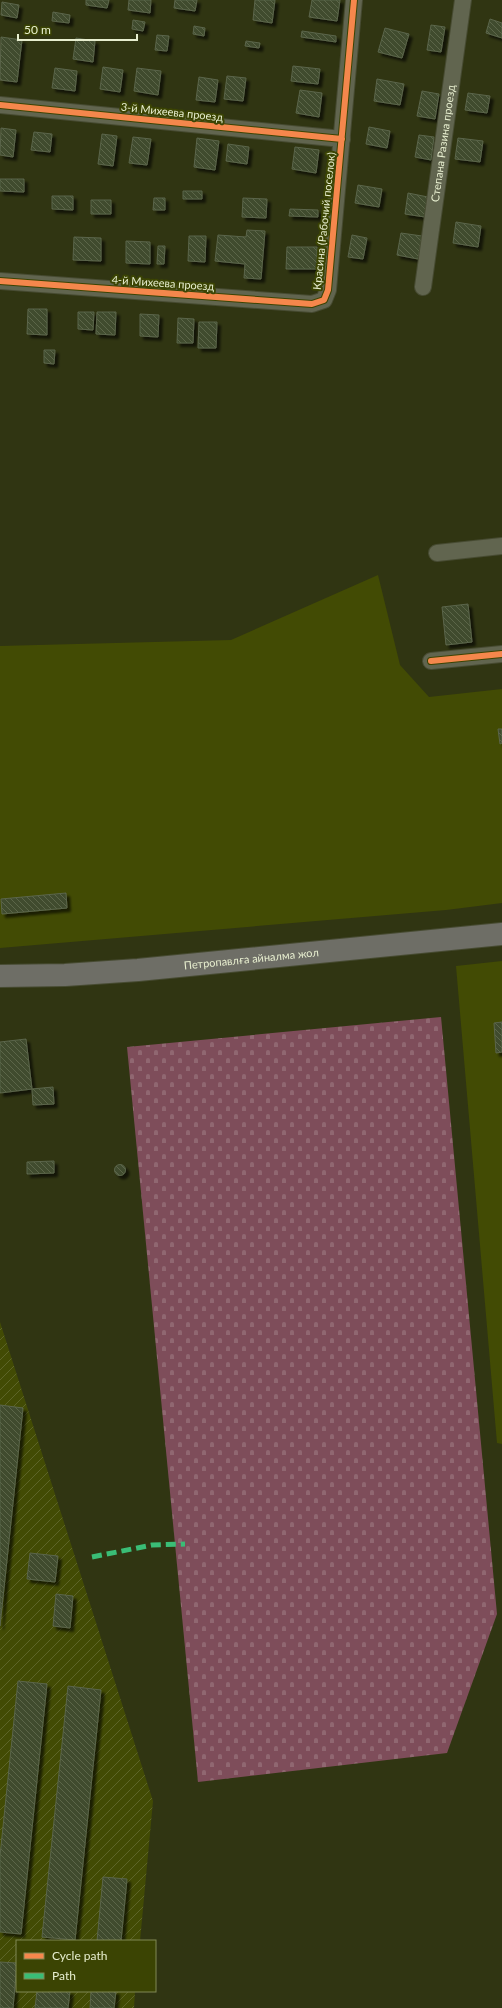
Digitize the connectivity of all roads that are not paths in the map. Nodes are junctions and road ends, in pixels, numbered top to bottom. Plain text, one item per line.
1 (354, 0) edge
2 (463, 0) edge
3 (0, 105) edge
4 (342, 139) junction
5 (0, 281) edge
6 (424, 287) dead end
7 (324, 300) joint
8 (502, 546) edge
9 (437, 552) dead end
10 (502, 654) edge
11 (431, 661) dead end
12 (502, 934) edge
13 (0, 976) edge

1 - 4 street, Красина (Рабочий поселок)
2 - 6 street, Степана Разина проезд
3 - 4 street, 3-й Михеева проезд
4 - 7 street, Красина (Рабочий поселок)
5 - 7 street, 4-й Михеева проезд
8 - 9 street
10 - 11 street
12 - 13 highway, Петропавлға айналма жол

